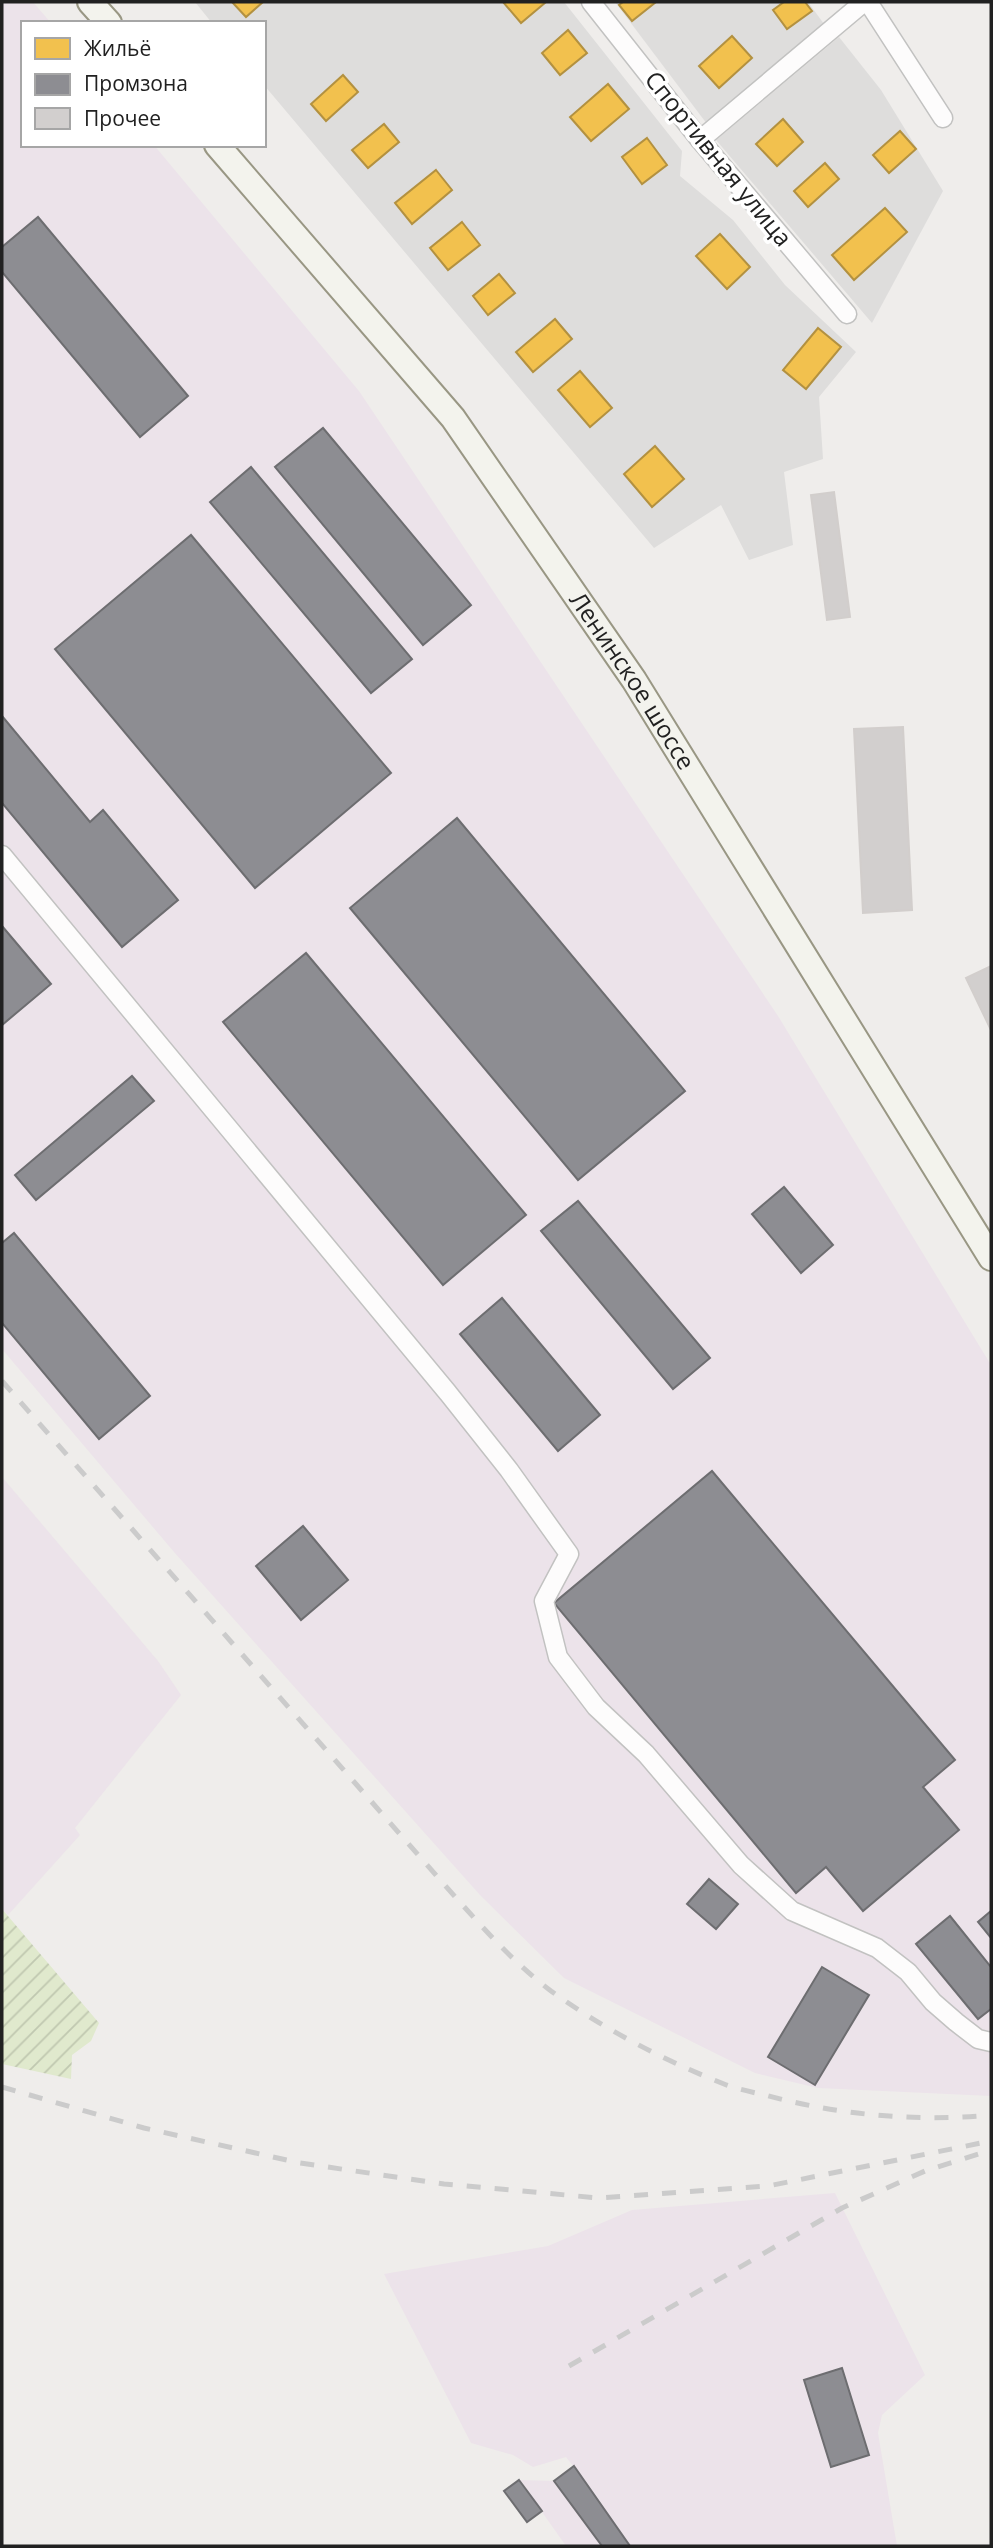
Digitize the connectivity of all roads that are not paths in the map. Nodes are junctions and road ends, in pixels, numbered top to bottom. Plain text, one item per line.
1 (90, 2) edge
2 (591, 2) edge
3 (866, 2) edge
4 (107, 21) edge
5 (943, 118) dead end
6 (700, 140) junction
7 (219, 147) edge
8 (847, 314) dead end
9 (2, 855) edge
10 (991, 1258) edge
11 (991, 2042) edge

1 - 4 street
2 - 6 street, Спортивная улица
3 - 5 street
3 - 6 street
6 - 8 street, Спортивная улица
7 - 10 street, Ленинское шоссе
9 - 11 street

